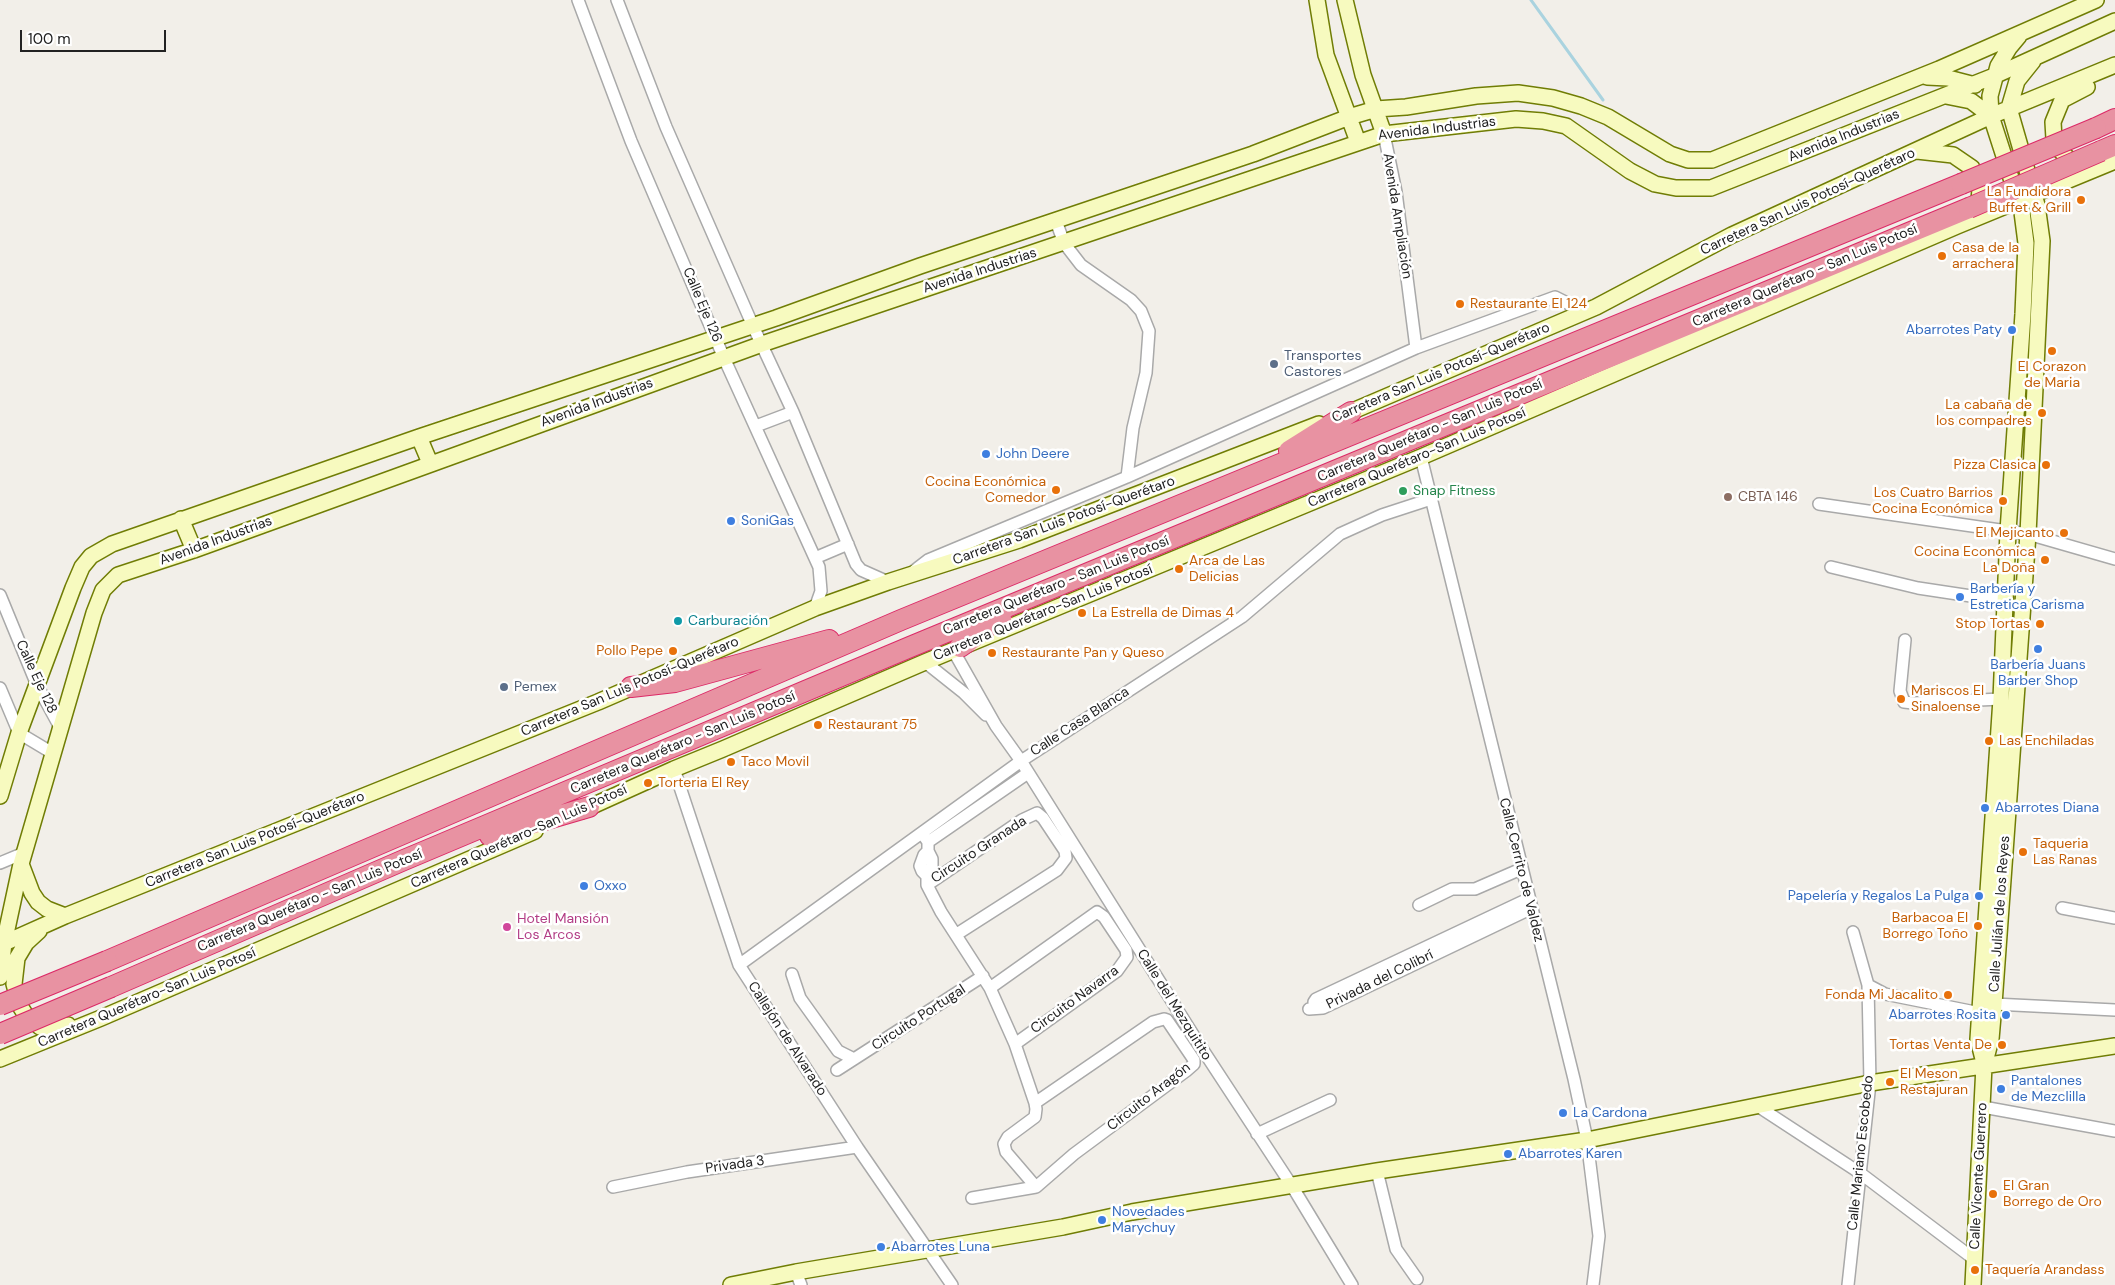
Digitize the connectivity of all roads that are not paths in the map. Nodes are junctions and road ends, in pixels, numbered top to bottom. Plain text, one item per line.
1 (578, 0) edge
2 (617, 0) edge
3 (1317, 0) edge
4 (1345, 0) edge
5 (2096, 0) edge
6 (2115, 21) edge
7 (2023, 33) junction
8 (2040, 56) junction
9 (2115, 65) edge
10 (2115, 75) edge
11 (1994, 76) junction
12 (1916, 78) junction
13 (1973, 84) junction
14 (1991, 93) junction
15 (1944, 96) junction
16 (2009, 108) junction
17 (1376, 109) junction
18 (1991, 116) junction
19 (1349, 117) junction
20 (2115, 119) edge
21 (1384, 134) junction
22 (1358, 142) junction
23 (1916, 151) junction
24 (2110, 152) edge
25 (2092, 170) junction
26 (2035, 194) junction
27 (2019, 201) junction
28 (1056, 221) junction
29 (1957, 226) junction
30 (1064, 243) junction
31 (1585, 312) junction
32 (753, 326) junction
33 (716, 338) junction
34 (762, 344) junction
35 (1416, 348) junction
36 (724, 358) junction
37 (793, 412) junction
38 (1351, 412) junction
39 (756, 426) junction
40 (419, 437) junction
41 (1421, 457) junction
42 (430, 463) junction
43 (1127, 477) junction
44 (1245, 480) junction
45 (1431, 498) junction
46 (1819, 504) dead end
47 (181, 518) junction
48 (2008, 531) junction
49 (2028, 534) junction
50 (848, 544) junction
51 (194, 550) junction
52 (815, 558) junction
53 (2115, 559) edge
54 (1831, 567) dead end
55 (908, 575) junction
56 (888, 582) junction
57 (0, 596) edge
58 (1031, 597) junction
59 (2004, 601) junction
60 (815, 608) junction
61 (901, 620) junction
62 (1905, 640) dead end
63 (956, 649) junction
64 (925, 662) junction
65 (37, 685) junction
66 (631, 687) junction
67 (0, 688) edge
68 (2001, 699) junction
69 (996, 726) junction
70 (61, 729) junction
71 (19, 733) junction
72 (54, 754) junction
73 (1021, 761) junction
74 (674, 769) junction
75 (1028, 773) junction
76 (0, 796) edge
77 (589, 808) junction
78 (2000, 819) junction
79 (926, 842) junction
80 (23, 858) junction
81 (404, 860) junction
82 (0, 863) edge
83 (1521, 869) junction
84 (927, 880) junction
85 (1529, 904) junction
86 (1419, 905) dead end
87 (2062, 908) dead end
88 (65, 916) junction
89 (2115, 918) edge
90 (48, 924) junction
91 (1854, 932) dead end
92 (957, 934) junction
93 (2, 944) edge
94 (1990, 947) junction
95 (739, 965) junction
96 (792, 974) dead end
97 (983, 976) junction
98 (0, 978) edge
99 (1868, 985) junction
100 (990, 988) junction
101 (1994, 1004) junction
102 (0, 1005) edge
103 (1312, 1008) dead end
104 (2115, 1010) edge
105 (1980, 1013) junction
106 (102, 1018) junction
107 (0, 1034) edge
108 (1015, 1044) junction
109 (2115, 1046) edge
110 (0, 1059) edge
111 (854, 1059) junction
112 (1984, 1066) junction
113 (837, 1070) dead end
114 (1870, 1084) junction
115 (1330, 1100) dead end
116 (1035, 1103) junction
117 (1756, 1105) junction
118 (1983, 1107) junction
119 (2115, 1131) edge
120 (1257, 1134) junction
121 (1587, 1140) junction
122 (857, 1147) junction
123 (1377, 1172) junction
124 (1860, 1173) junction
125 (1292, 1186) junction
126 (612, 1187) dead end
127 (1036, 1187) junction
128 (972, 1198) dead end
129 (929, 1251) junction
130 (1974, 1258) junction
131 (798, 1279) edge
132 (1417, 1279) dead end
133 (731, 1285) edge
134 (952, 1285) edge
135 (1352, 1285) edge
136 (1593, 1285) edge
137 (1848, 1285) edge
138 (1973, 1285) edge

1 - 33 street, Calle Eje 126
2 - 32 street
3 - 19 main road
4 - 17 main road, Avenida Ampliación
5 - 7 main road, Avenida Industrias
6 - 8 main road, Avenida Industrias
7 - 11 main road, Calle Julián de los Reyes
7 - 12 main road, Avenida Industrias
8 - 11 main road, Avenida Industrias
8 - 16 main road
9 - 16 main road, Carretera San Luis Potosí-Querétaro
10 - 25 main road
11 - 13 main road, Avenida Industrias
11 - 14 main road, Calle Julián de los Reyes
12 - 13 main road
12 - 17 main road, Avenida Industrias
13 - 14 main road
13 - 15 main road, Avenida Industrias
14 - 16 main road
14 - 18 main road, Calle Julián de los Reyes
15 - 18 main road
15 - 21 main road, Avenida Industrias
16 - 18 main road, Carretera San Luis Potosí-Querétaro
16 - 26 main road, Calle Julián de los Reyes
17 - 19 main road, Avenida Industrias
17 - 21 main road, Avenida Ampliación
18 - 23 main road, Carretera San Luis Potosí-Querétaro
18 - 27 main road, Calle Julián de los Reyes
19 - 22 main road
19 - 28 main road, Avenida Industrias
20 - 44 highway, Carretera Querétaro - San Luis Potosí, bridge
21 - 22 main road, Avenida Industrias
21 - 35 street, Avenida Ampliación
22 - 30 main road, Avenida Industrias
23 - 29 main road
23 - 31 main road, Carretera San Luis Potosí-Querétaro
24 - 25 main road, Carretera Querétaro-San Luis Potosí
24 - 58 highway, Carretera Querétaro - San Luis Potosí, bridge
25 - 26 main road, Carretera Querétaro-San Luis Potosí
26 - 27 main road, Carretera Querétaro-San Luis Potosí
26 - 49 main road, Calle Julián de los Reyes
27 - 29 main road, Carretera Querétaro-San Luis Potosí
27 - 48 main road, Calle Julián de los Reyes
28 - 30 street
28 - 32 main road, Avenida Industrias
29 - 41 main road, Carretera Querétaro-San Luis Potosí
30 - 34 main road, Avenida Industrias
30 - 43 street
31 - 35 street
31 - 38 main road, Carretera San Luis Potosí-Querétaro
32 - 33 main road, Avenida Industrias
32 - 34 street
33 - 36 street, Calle Eje 126
33 - 40 main road, Avenida Industrias
34 - 36 main road, Avenida Industrias
34 - 37 street
35 - 43 street
36 - 39 street, Calle Eje 126
36 - 42 main road, Avenida Industrias
37 - 39 street
37 - 50 street
38 - 44 highway
38 - 55 main road, Carretera San Luis Potosí-Querétaro
39 - 52 street, Calle Eje 126
40 - 42 main road
40 - 47 main road, Avenida Industrias
41 - 45 street, Calle Cerrito de Valdez
41 - 63 main road, Carretera Querétaro-San Luis Potosí
42 - 51 main road, Avenida Industrias
43 - 55 street
44 - 61 highway, Carretera Querétaro - San Luis Potosí
45 - 73 street, Calle Casa Blanca
45 - 83 street, Calle Cerrito de Valdez
46 - 48 street
47 - 51 main road
47 - 65 main road, Avenida Industrias
48 - 49 street
48 - 59 main road, Calle Julián de los Reyes
49 - 53 street
49 - 78 main road, Calle Julián de los Reyes
50 - 52 street
50 - 56 street
51 - 70 main road, Avenida Industrias
52 - 60 street, Calle Eje 126
54 - 59 street
55 - 56 main road, Carretera San Luis Potosí-Querétaro
56 - 60 main road, Carretera San Luis Potosí-Querétaro
57 - 65 street, Calle Eje 128
58 - 63 highway
58 - 81 highway, Carretera Querétaro - San Luis Potosí
59 - 68 main road, Calle Julián de los Reyes
60 - 66 main road, Carretera San Luis Potosí-Querétaro
61 - 66 highway
61 - 102 highway, Carretera Querétaro - San Luis Potosí, bridge
62 - 68 street
63 - 64 main road, Carretera Querétaro-San Luis Potosí
63 - 69 street, Calle del Mezquitito
64 - 69 street, Calle del Mezquitito
64 - 74 main road, Carretera Querétaro-San Luis Potosí
65 - 70 street, Calle Eje 128
65 - 71 main road, Avenida Industrias
66 - 88 main road, Carretera San Luis Potosí-Querétaro
67 - 71 street
68 - 78 main road, Calle Julián de los Reyes
69 - 73 street, Calle del Mezquitito
70 - 72 main road, Avenida Industrias
71 - 72 street
71 - 76 main road, Avenida Industrias
72 - 80 main road, Avenida Industrias
73 - 75 street, Calle del Mezquitito
73 - 79 street, Calle Casa Blanca
74 - 77 main road, Carretera Querétaro-San Luis Potosí
74 - 95 street, Callejón de Alvarado
75 - 79 street
75 - 120 street, Calle del Mezquitito
77 - 81 highway
77 - 106 main road, Carretera Querétaro-San Luis Potosí
78 - 94 main road, Calle Julián de los Reyes
79 - 84 street
79 - 95 street, Calle Casa Blanca
80 - 82 street
80 - 88 main road
80 - 93 main road, Avenida Industrias
81 - 107 highway, Carretera Querétaro - San Luis Potosí, bridge
83 - 85 street, Calle Cerrito de Valdez
83 - 86 street
84 - 92 street
84 - 92 street, Circuito Granada
85 - 103 street, Privada del Colibrí
85 - 121 street, Calle Cerrito de Valdez
87 - 89 street
88 - 90 main road, Carretera San Luis Potosí-Querétaro
90 - 93 main road, Carretera San Luis Potosí-Querétaro
90 - 106 main road
91 - 99 street, Calle Mariano Escobedo
92 - 97 street
93 - 98 main road, Avenida Industrias
94 - 101 main road, Calle Julián de los Reyes
94 - 105 main road, Calle Julián de los Reyes
95 - 122 street, Callejón de Alvarado
96 - 111 street
97 - 100 street
97 - 111 street, Circuito Portugal
99 - 105 street
99 - 114 street, Calle Mariano Escobedo
100 - 108 street
100 - 108 street, Circuito Navarra
101 - 104 street
101 - 112 main road, Calle Julián de los Reyes
105 - 112 main road, Calle Julián de los Reyes
106 - 110 main road, Carretera Querétaro-San Luis Potosí
108 - 116 street
109 - 112 main road
111 - 113 street, Circuito Portugal
112 - 114 main road
112 - 118 main road, Calle Vicente Guerrero
114 - 117 main road
114 - 124 street, Calle Mariano Escobedo
115 - 120 street
116 - 127 street
116 - 127 street, Circuito Aragón
117 - 121 main road
117 - 124 street
118 - 119 street
118 - 130 main road, Calle Vicente Guerrero
120 - 125 street, Calle del Mezquitito
121 - 123 main road
121 - 136 street, Calle Cerrito de Valdez
122 - 126 street, Privada 3
122 - 129 street, Callejón de Alvarado
123 - 125 main road
123 - 132 street
124 - 130 street
124 - 137 street, Calle Mariano Escobedo
125 - 129 main road
125 - 135 street, Calle del Mezquitito
127 - 128 street
129 - 131 main road
129 - 134 street, Callejón de Alvarado
130 - 138 main road, Calle Vicente Guerrero
131 - 133 main road

